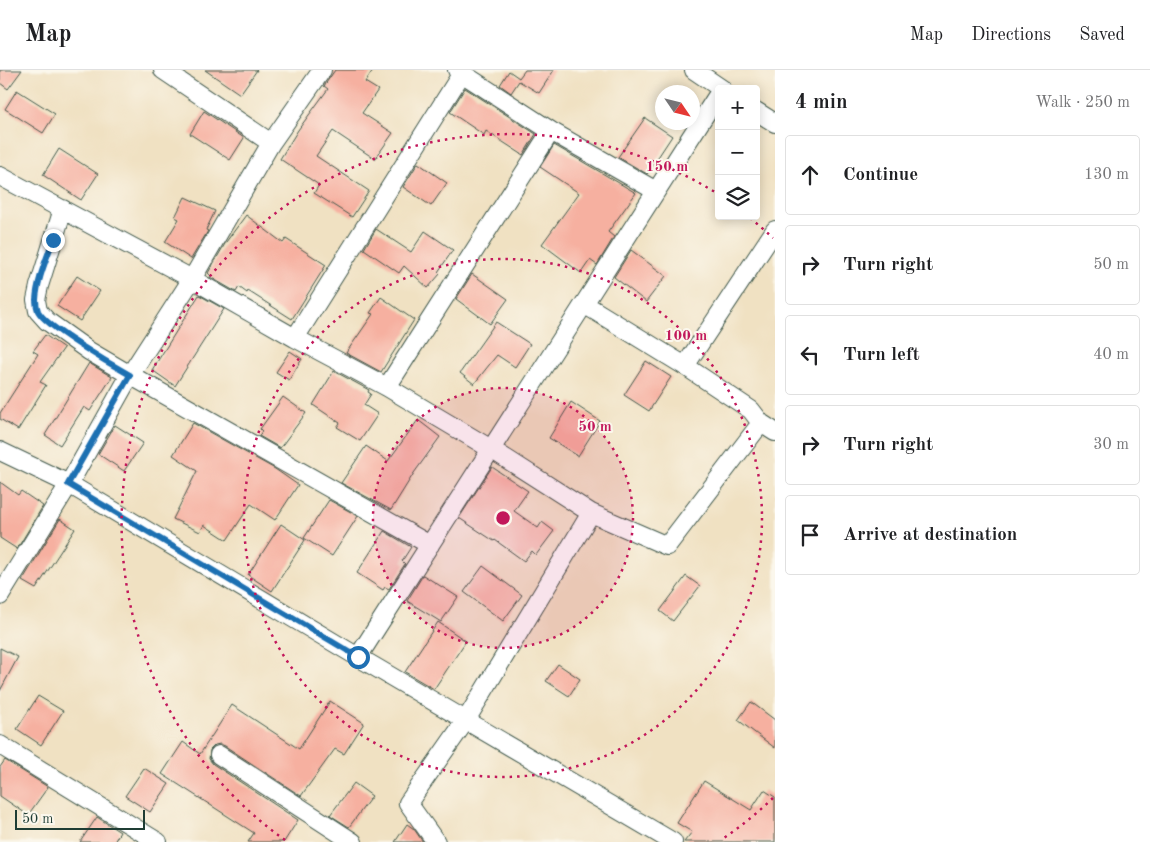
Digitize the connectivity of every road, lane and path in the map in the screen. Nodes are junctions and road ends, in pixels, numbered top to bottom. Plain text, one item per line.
1 (164, 70) edge
2 (322, 70) edge
3 (694, 70) edge
4 (459, 71) edge
5 (716, 85) edge
6 (715, 99) edge
7 (760, 114) edge
8 (775, 123) edge
9 (551, 131) junction
10 (271, 143) junction
11 (0, 176) edge
12 (656, 191) junction
13 (63, 209) junction
14 (775, 230) edge
15 (192, 279) junction
16 (584, 304) junction
17 (295, 338) junction
18 (685, 366) junction
19 (130, 375) junction
20 (387, 387) junction
21 (768, 427) edge
22 (491, 449) junction
23 (0, 450) edge
24 (68, 484) junction
25 (591, 513) junction
26 (430, 545) junction
27 (0, 596) edge
28 (358, 657) junction
29 (466, 720) junction
30 (0, 745) edge
31 (219, 755) dead end
32 (334, 837) edge
33 (158, 842) edge
34 (353, 842) edge
35 (436, 842) edge
36 (673, 842) edge

1 - 10 street
2 - 10 street
3 - 5 street
4 - 9 street
4 - 17 street
6 - 12 street
7 - 8 street
9 - 12 street
9 - 20 street
10 - 15 street
11 - 13 street
12 - 16 street
13 - 15 street
13 - 19 street
14 - 18 street
15 - 17 street
15 - 19 street
16 - 18 street
16 - 22 street
17 - 20 street
18 - 21 street
19 - 24 street
19 - 26 street
20 - 22 street
21 - 25 street
22 - 25 street
22 - 26 street
23 - 24 street
24 - 27 street
24 - 28 street
25 - 29 street
26 - 28 street
28 - 29 street
29 - 35 street
29 - 36 street
30 - 33 street
31 - 32 street
32 - 34 street

